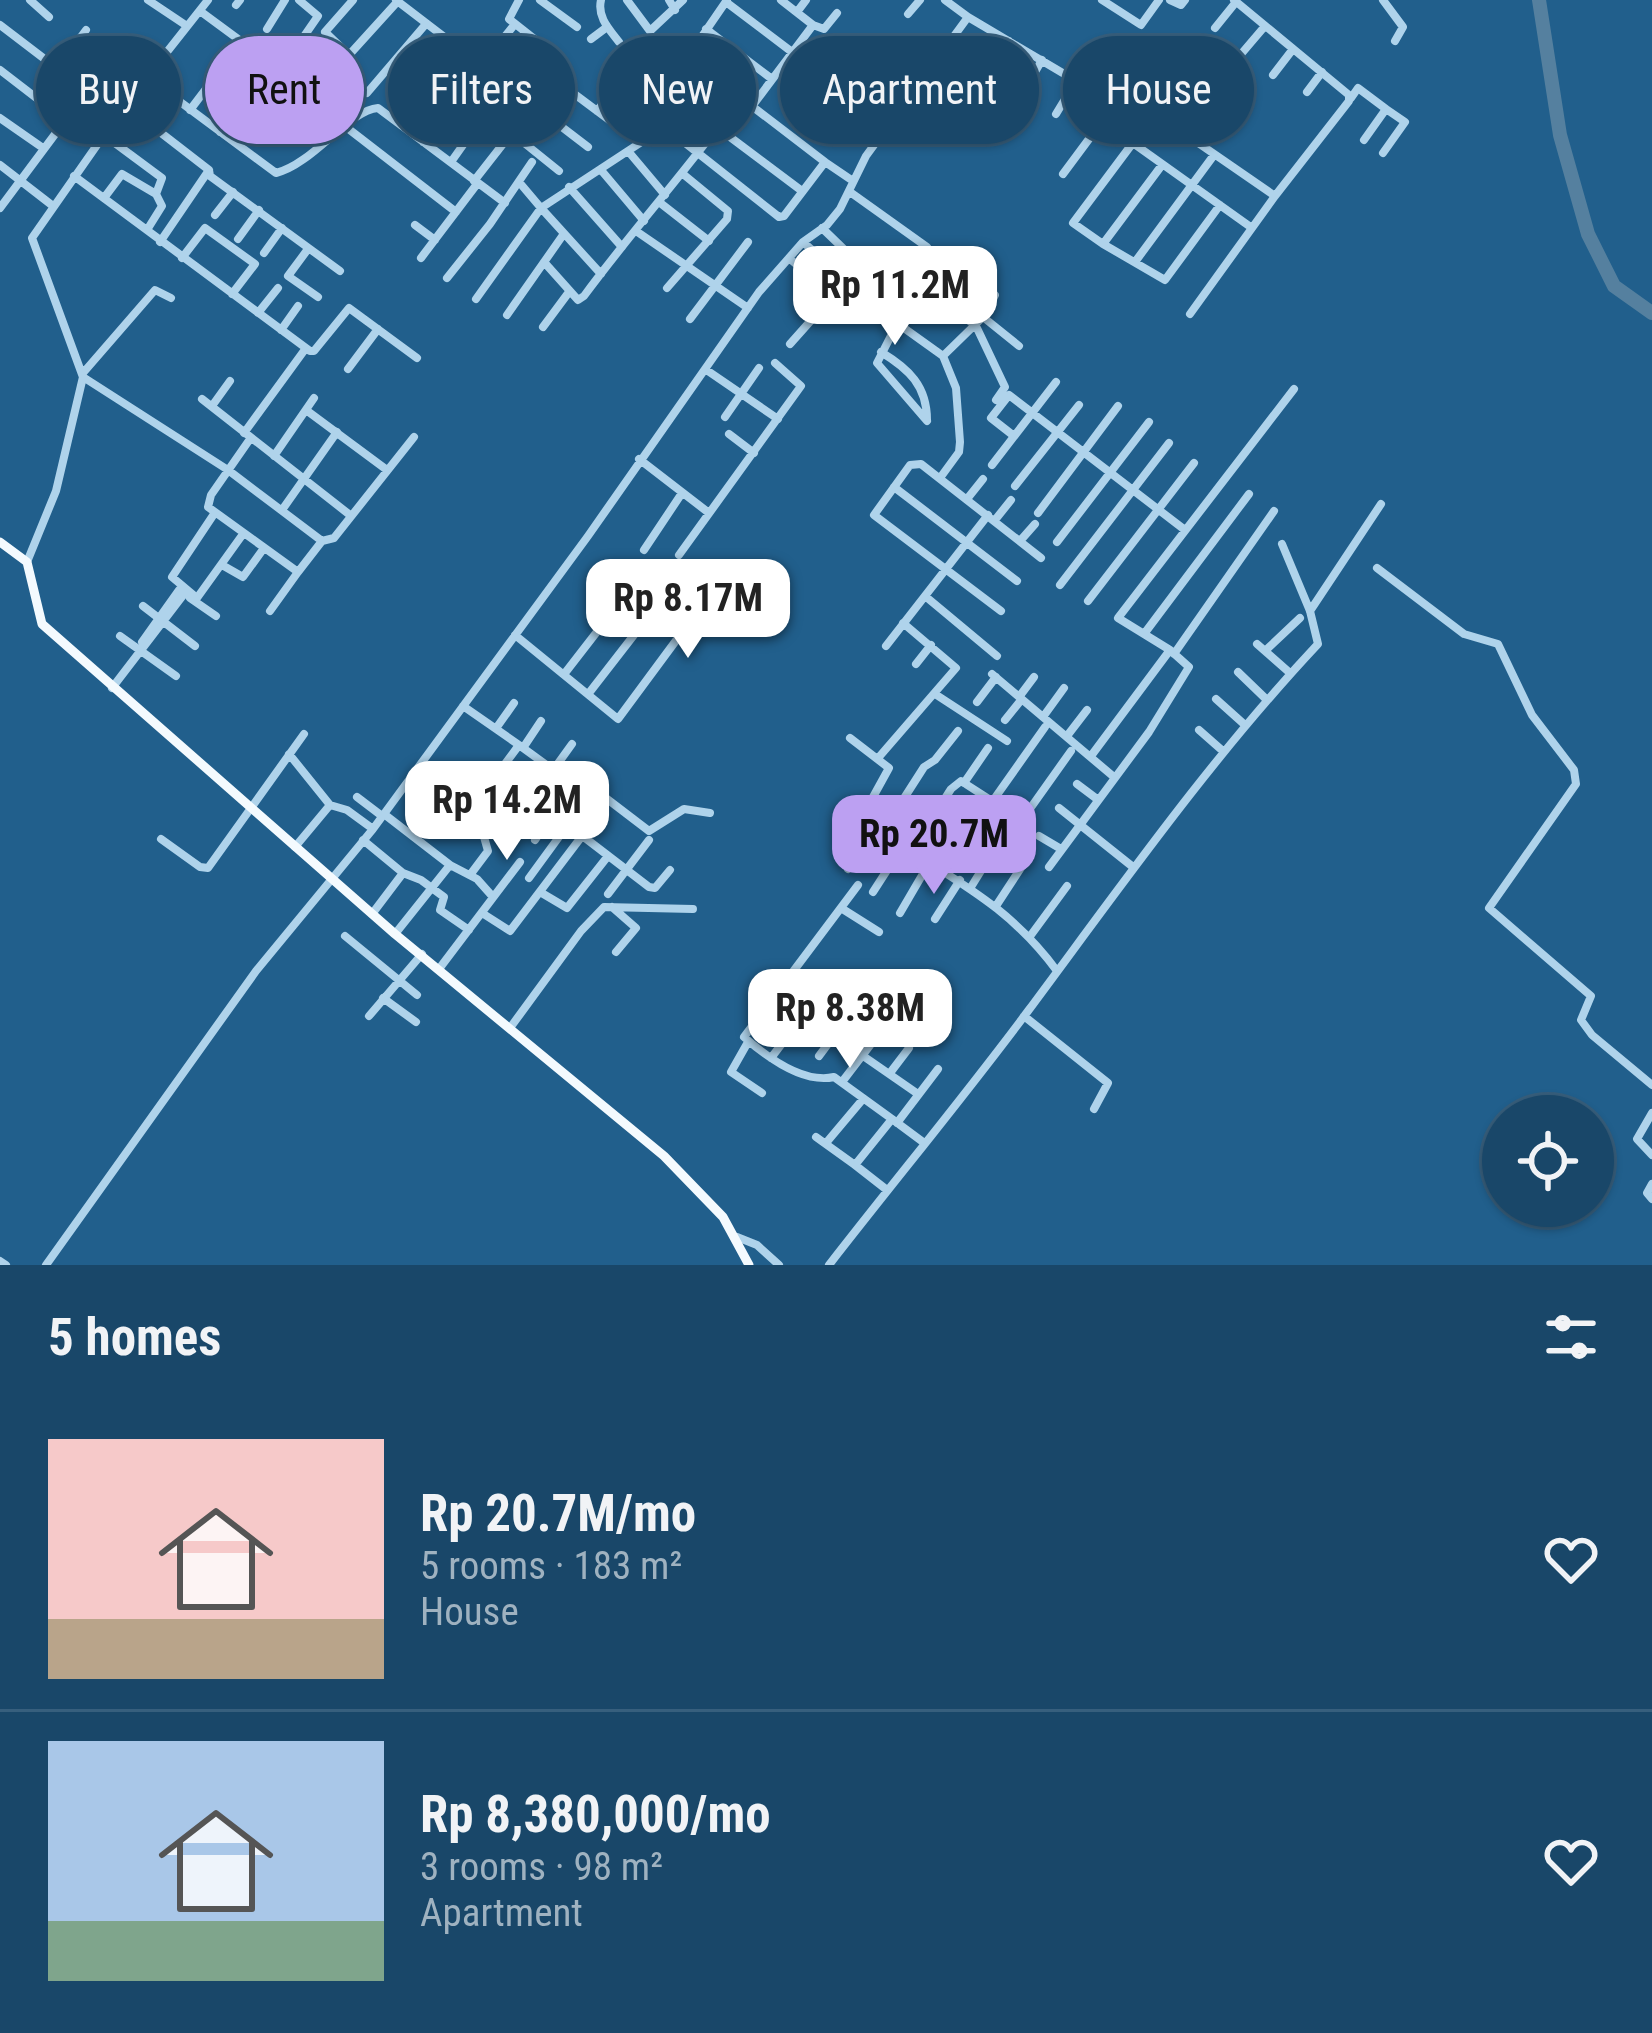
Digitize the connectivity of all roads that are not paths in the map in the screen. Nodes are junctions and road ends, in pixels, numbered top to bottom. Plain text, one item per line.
1 (30, 0) edge
2 (208, 0) edge
3 (285, 0) edge
4 (299, 0) edge
5 (353, 0) edge
6 (519, 0) edge
7 (540, 0) edge
8 (601, 0) edge
9 (627, 0) edge
10 (669, 0) edge
11 (683, 0) edge
12 (781, 0) edge
13 (806, 0) edge
14 (920, 0) edge
15 (945, 0) edge
16 (1159, 0) edge
17 (1170, 0) edge
18 (1186, 0) edge
19 (153, 1) edge
20 (397, 1) edge
21 (727, 1) edge
22 (1235, 1) edge
23 (1386, 1) edge
24 (1109, 2) edge
25 (675, 10) junction
26 (200, 11) junction
27 (797, 11) junction
28 (837, 13) dead end
29 (908, 14) dead end
30 (49, 16) dead end
31 (968, 17) junction
32 (514, 24) junction
33 (0, 25) edge
34 (425, 25) junction
35 (813, 25) junction
36 (187, 26) junction
37 (1265, 26) junction
38 (607, 27) junction
39 (577, 28) dead end
40 (1215, 28) dead end
41 (267, 29) dead end
42 (706, 29) junction
43 (86, 30) dead end
44 (82, 36) edge
45 (179, 36) edge
46 (234, 36) edge
47 (304, 36) edge
48 (441, 36) edge
49 (504, 36) edge
50 (531, 36) edge
51 (614, 36) edge
52 (701, 36) edge
53 (804, 36) edge
54 (1000, 36) edge
55 (591, 39) dead end
56 (1254, 39) edge
57 (1395, 41) dead end
58 (780, 43) edge
59 (1293, 49) junction
60 (36, 52) edge
61 (1039, 58) edge
62 (1042, 60) junction
63 (1039, 65) edge
64 (780, 68) edge
65 (0, 70) edge
66 (1322, 72) junction
67 (1063, 73) edge
68 (1273, 75) dead end
69 (772, 79) junction
70 (205, 90) edge
71 (1307, 92) dead end
72 (367, 93) dead end
73 (575, 95) edge
74 (36, 98) edge
75 (756, 101) edge
76 (1349, 101) junction
77 (1063, 102) edge
78 (181, 103) edge
79 (756, 107) edge
80 (599, 109) edge
81 (1386, 109) junction
82 (190, 110) junction
83 (597, 112) joint
84 (1056, 114) dead end
85 (0, 118) edge
86 (205, 121) edge
87 (575, 137) edge
88 (1364, 140) dead end
89 (364, 141) edge
90 (46, 144) edge
91 (97, 144) edge
92 (116, 144) edge
93 (175, 144) edge
94 (236, 144) edge
95 (324, 144) edge
96 (426, 144) edge
97 (464, 144) edge
98 (503, 144) edge
99 (526, 144) edge
100 (638, 144) edge
101 (687, 144) edge
102 (705, 144) edge
103 (739, 144) edge
104 (1086, 144) edge
105 (1132, 144) joint
106 (1198, 144) edge
107 (588, 147) dead end
108 (43, 148) junction
109 (628, 151) junction
110 (698, 153) junction
111 (1383, 153) dead end
112 (1214, 155) junction
113 (532, 162) dead end
114 (825, 162) junction
115 (451, 163) junction
116 (0, 165) edge
117 (1162, 165) junction
118 (209, 170) junction
119 (559, 170) dead end
120 (601, 170) junction
121 (682, 174) junction
122 (1063, 174) dead end
123 (74, 176) junction
124 (19, 180) junction
125 (854, 181) junction
126 (476, 182) junction
127 (519, 182) junction
128 (1191, 185) junction
129 (569, 187) junction
130 (802, 191) junction
131 (232, 192) junction
132 (850, 192) junction
133 (156, 194) junction
134 (1275, 196) junction
135 (104, 198) junction
136 (662, 198) junction
137 (505, 203) junction
138 (1220, 205) junction
139 (53, 206) junction
140 (0, 208) edge
141 (542, 208) junction
142 (260, 210) junction
143 (456, 212) junction
144 (215, 215) dead end
145 (644, 221) junction
146 (415, 225) dead end
147 (282, 228) junction
148 (822, 228) junction
149 (1252, 228) junction
150 (147, 230) junction
151 (636, 231) junction
152 (563, 235) junction
153 (238, 238) dead end
154 (435, 239) junction
155 (709, 241) junction
156 (160, 242) junction
157 (748, 242) dead end
158 (803, 242) junction
159 (1103, 244) junction
160 (622, 247) junction
161 (927, 248) dead end
162 (308, 249) junction
163 (264, 253) dead end
164 (182, 258) junction
165 (422, 258) dead end
166 (789, 258) junction
167 (544, 262) junction
168 (1135, 262) junction
169 (955, 266) dead end
170 (688, 267) junction
171 (340, 271) dead end
172 (601, 274) junction
173 (447, 278) dead end
174 (914, 278) dead end
175 (881, 285) dead end
176 (716, 286) junction
177 (278, 288) dead end
178 (667, 288) dead end
179 (569, 292) junction
180 (232, 294) junction
181 (319, 297) dead end
182 (170, 298) dead end
183 (832, 298) junction
184 (476, 299) dead end
185 (298, 306) dead end
186 (748, 308) junction
187 (258, 313) junction
188 (1190, 314) dead end
189 (508, 315) dead end
190 (983, 317) junction
191 (858, 318) dead end
192 (690, 319) dead end
193 (897, 324) junction
194 (976, 326) junction
195 (543, 327) dead end
196 (378, 329) junction
197 (281, 330) junction
198 (790, 344) dead end
199 (1019, 346) dead end
200 (306, 348) junction
201 (881, 352) junction
202 (943, 356) junction
203 (417, 358) dead end
204 (775, 363) dead end
205 (348, 368) dead end
206 (759, 368) dead end
207 (705, 369) junction
208 (82, 376) junction
209 (230, 381) dead end
210 (1056, 382) dead end
211 (1294, 389) dead end
212 (741, 394) junction
213 (314, 398) dead end
214 (202, 399) dead end
215 (996, 400) dead end
216 (1078, 405) dead end
217 (212, 406) junction
218 (1118, 406) dead end
219 (306, 410) junction
220 (1032, 413) junction
221 (725, 416) dead end
222 (778, 420) junction
223 (1149, 422) dead end
224 (338, 432) junction
225 (1058, 432) junction
226 (729, 434) dead end
227 (247, 436) junction
228 (1014, 436) junction
229 (414, 437) dead end
230 (1169, 442) dead end
231 (1084, 452) junction
232 (754, 453) junction
233 (274, 456) junction
234 (639, 458) junction
235 (1194, 463) dead end
236 (992, 465) dead end
237 (228, 470) junction
238 (387, 470) junction
239 (1110, 472) junction
240 (940, 478) junction
241 (305, 479) junction
242 (983, 479) dead end
243 (1015, 486) dead end
244 (894, 487) junction
245 (1133, 490) junction
246 (682, 493) junction
247 (1249, 494) dead end
248 (967, 499) junction
249 (1011, 500) dead end
250 (1381, 504) dead end
251 (1159, 509) junction
252 (282, 510) junction
253 (1274, 512) dead end
254 (709, 513) junction
255 (214, 514) junction
256 (350, 515) junction
257 (992, 517) junction
258 (1186, 530) junction
259 (243, 534) junction
260 (322, 541) junction
261 (966, 541) junction
262 (1020, 541) junction
263 (0, 542) edge
264 (1058, 542) dead end
265 (1282, 544) dead end
266 (264, 548) junction
267 (644, 550) dead end
268 (679, 555) dead end
269 (1041, 558) dead end
270 (27, 562) junction
271 (222, 565) junction
272 (946, 568) junction
273 (1377, 568) dead end
274 (298, 572) junction
275 (679, 577) dead end
276 (723, 577) dead end
277 (1017, 581) dead end
278 (169, 584) dead end
279 (1060, 585) dead end
280 (182, 592) junction
281 (925, 596) junction
282 (1088, 602) dead end
283 (143, 606) dead end
284 (270, 611) dead end
285 (1001, 611) dead end
286 (1310, 611) junction
287 (216, 616) dead end
288 (1300, 618) dead end
289 (161, 620) junction
290 (903, 623) junction
291 (596, 633) dead end
292 (515, 634) junction
293 (1144, 634) junction
294 (120, 635) dead end
295 (931, 645) junction
296 (195, 646) dead end
297 (886, 646) dead end
298 (139, 650) junction
299 (1172, 652) junction
300 (997, 656) dead end
301 (916, 664) dead end
302 (1238, 672) dead end
303 (1290, 673) junction
304 (565, 674) junction
305 (176, 676) dead end
306 (1034, 677) dead end
307 (110, 687) junction
308 (1064, 688) dead end
309 (590, 693) junction
310 (935, 694) junction
311 (1020, 698) junction
312 (1216, 699) dead end
313 (1266, 699) junction
314 (977, 702) dead end
315 (514, 703) dead end
316 (463, 706) junction
317 (1087, 710) dead end
318 (1006, 720) dead end
319 (541, 722) dead end
320 (1044, 722) junction
321 (1245, 725) junction
322 (497, 727) junction
323 (1199, 730) dead end
324 (958, 731) dead end
325 (304, 734) dead end
326 (1066, 736) junction
327 (850, 738) dead end
328 (1007, 741) dead end
329 (572, 744) dead end
330 (521, 746) junction
331 (988, 748) dead end
332 (1071, 751) dead end
333 (1224, 752) junction
334 (289, 754) junction
335 (1091, 756) junction
336 (879, 757) junction
337 (588, 767) dead end
338 (554, 769) junction
339 (499, 772) junction
340 (1114, 777) junction
341 (964, 783) junction
342 (1077, 784) dead end
343 (574, 786) junction
344 (528, 794) junction
345 (589, 796) junction
346 (357, 797) dead end
347 (1097, 799) junction
348 (989, 800) junction
349 (479, 802) dead end
350 (330, 805) junction
351 (250, 806) junction
352 (1059, 808) dead end
353 (553, 813) junction
354 (710, 813) dead end
355 (383, 815) junction
356 (511, 817) dead end
357 (1022, 821) junction
358 (1079, 822) junction
359 (568, 824) junction
360 (373, 829) junction
361 (879, 829) junction
362 (582, 836) junction
363 (1040, 836) dead end
364 (484, 837) dead end
365 (161, 839) dead end
366 (363, 840) junction
367 (535, 840) dead end
368 (649, 840) dead end
369 (295, 847) junction
370 (908, 847) junction
371 (1060, 849) junction
372 (608, 856) junction
373 (1028, 857) dead end
374 (931, 860) junction
375 (520, 862) dead end
376 (450, 865) junction
377 (942, 867) junction
378 (1048, 867) dead end
379 (1133, 867) junction
380 (848, 869) dead end
381 (627, 870) junction
382 (670, 870) dead end
383 (404, 873) junction
384 (470, 875) junction
385 (331, 878) junction
386 (529, 878) dead end
387 (961, 879) junction
388 (858, 885) dead end
389 (1066, 886) dead end
390 (432, 887) junction
391 (971, 887) junction
392 (541, 892) junction
393 (873, 892) dead end
394 (608, 895) dead end
395 (494, 897) junction
396 (611, 906) junction
397 (996, 906) junction
398 (841, 908) junction
399 (693, 909) dead end
400 (482, 913) junction
401 (900, 913) dead end
402 (373, 914) junction
403 (934, 919) dead end
404 (469, 930) junction
405 (879, 932) dead end
406 (395, 934) junction
407 (1031, 935) junction
408 (345, 936) dead end
409 (616, 952) dead end
410 (422, 954) junction
411 (440, 970) junction
412 (1058, 971) junction
413 (400, 978) junction
414 (822, 992) dead end
415 (417, 995) dead end
416 (383, 998) junction
417 (854, 1009) dead end
418 (804, 1015) junction
419 (369, 1016) dead end
420 (1024, 1016) junction
421 (416, 1022) dead end
422 (510, 1028) junction
423 (881, 1031) dead end
424 (835, 1034) junction
425 (748, 1042) junction
426 (909, 1048) dead end
427 (863, 1054) junction
428 (819, 1056) dead end
429 (772, 1058) junction
430 (938, 1069) dead end
431 (890, 1073) junction
432 (842, 1082) junction
433 (1652, 1085) edge
434 (762, 1093) dead end
435 (918, 1094) junction
436 (863, 1099) junction
437 (1094, 1108) dead end
438 (1652, 1113) edge
439 (894, 1120) junction
440 (816, 1137) dead end
441 (923, 1142) junction
442 (826, 1143) junction
443 (1652, 1155) edge
444 (856, 1165) junction
445 (1652, 1184) edge
446 (887, 1190) junction
447 (1652, 1199) edge
448 (737, 1238) junction
449 (46, 1265) edge
450 (749, 1265) edge
451 (779, 1265) edge
452 (829, 1265) edge

1 - 30 street
2 - 26 street
3 - 41 street
4 - 47 street
5 - 20 street
6 - 32 street
7 - 39 street
8 - 38 street
9 - 25 street
10 - 25 street
11 - 25 street
12 - 27 street
13 - 27 street
14 - 29 street
15 - 31 street
16 - 24 street
17 - 18 street
19 - 36 street
20 - 34 street
21 - 42 street
21 - 58 street
22 - 37 street
22 - 40 street
23 - 57 street
26 - 36 street
26 - 46 street
27 - 35 street
28 - 35 street
31 - 54 street
31 - 125 street
32 - 49 street
32 - 50 street
33 - 60 street
34 - 48 street
34 - 72 street
35 - 53 street
36 - 45 street
37 - 56 street
37 - 59 street
38 - 51 street
38 - 55 street
42 - 52 street
42 - 69 street
43 - 44 street
59 - 66 street
59 - 68 street
61 - 62 street
62 - 63 street
62 - 67 street
64 - 69 street
65 - 74 street
66 - 71 street
66 - 76 street
69 - 75 street
70 - 82 street
73 - 83 street
76 - 81 street
76 - 134 street
77 - 84 street
78 - 82 street
79 - 114 street
80 - 83 street
81 - 88 street
81 - 111 street
82 - 86 street
85 - 108 street
87 - 107 street
89 - 143 street
90 - 108 street
91 - 123 street
92 - 133 street
93 - 118 street
94 - 95 street
96 - 115 street
97 - 115 street
98 - 126 street
99 - 119 street
100 - 109 street
101 - 110 street
102 - 110 street
103 - 130 street
104 - 122 street
105 - 117 street
105 - 159 street
106 - 112 street
108 - 124 street
109 - 120 street
109 - 136 street
110 - 121 street
110 - 130 street
112 - 128 street
112 - 134 street
113 - 127 street
114 - 125 street
114 - 130 street
115 - 126 street
116 - 124 street
117 - 128 street
117 - 159 street
118 - 131 street
118 - 156 street
120 - 129 street
120 - 145 street
121 - 136 street
121 - 155 street
123 - 135 street
123 - 139 street
124 - 139 street
124 - 140 street
125 - 132 street
126 - 137 street
126 - 143 street
127 - 137 street
127 - 141 street
128 - 138 street
128 - 168 street
129 - 141 street
129 - 160 street
131 - 142 street
131 - 144 street
132 - 148 street
132 - 161 street
133 - 135 street
133 - 150 street
134 - 149 street
135 - 150 street
136 - 145 street
136 - 155 street
137 - 173 street
138 - 149 street
138 - 168 street
139 - 208 street
141 - 152 street
141 - 184 street
142 - 147 street
142 - 153 street
143 - 154 street
145 - 151 street
146 - 154 street
147 - 162 street
147 - 163 street
148 - 158 street
148 - 175 street
149 - 188 street
150 - 156 street
151 - 160 street
151 - 170 street
152 - 167 street
152 - 172 street
154 - 165 street
155 - 170 street
156 - 164 street
157 - 176 street
158 - 166 street
158 - 193 street
159 - 168 street
160 - 172 street
162 - 171 street
162 - 181 street
164 - 180 street
164 - 180 street
166 - 183 street
166 - 186 street
167 - 179 street
167 - 189 street
169 - 190 street
170 - 176 street
170 - 178 street
172 - 179 street
174 - 194 street
176 - 186 street
176 - 192 street
177 - 187 street
179 - 195 street
180 - 187 street
182 - 208 street
183 - 191 street
183 - 198 street
185 - 197 street
186 - 207 street
187 - 197 street
190 - 194 street
190 - 199 street
193 - 201 street
193 - 202 street
194 - 202 street
194 - 215 street
196 - 200 street
196 - 203 street
196 - 205 street
197 - 200 street
200 - 227 street
201 - 201 street
202 - 240 street
204 - 222 street
206 - 212 street
207 - 212 street
207 - 234 street
208 - 237 street
208 - 270 street
209 - 217 street
210 - 220 street
211 - 258 street
212 - 221 street
212 - 222 street
213 - 219 street
214 - 217 street
216 - 225 street
217 - 227 street
218 - 231 street
219 - 224 street
219 - 233 street
220 - 225 street
220 - 228 street
220 - 228 street
222 - 232 street
223 - 239 street
224 - 238 street
224 - 241 street
225 - 231 street
225 - 243 street
226 - 232 street
227 - 233 street
227 - 237 street
228 - 236 street
229 - 238 street
230 - 245 street
231 - 239 street
231 - 262 street
232 - 254 street
233 - 241 street
234 - 246 street
234 - 292 street
235 - 251 street
237 - 252 street
237 - 255 street
238 - 256 street
239 - 245 street
239 - 264 street
240 - 244 street
240 - 248 street
241 - 252 street
241 - 256 street
242 - 248 street
244 - 261 street
244 - 272 street
245 - 251 street
245 - 279 street
246 - 254 street
246 - 267 street
247 - 293 street
248 - 257 street
249 - 257 street
250 - 286 street
251 - 258 street
251 - 282 street
252 - 260 street
253 - 299 street
254 - 268 street
255 - 259 street
255 - 271 street
256 - 260 street
257 - 261 street
257 - 262 street
258 - 293 street
259 - 266 street
259 - 271 street
260 - 274 street
261 - 272 street
261 - 277 street
262 - 269 street
263 - 270 main road
265 - 286 street
266 - 271 street
266 - 274 street
270 - 307 main road
272 - 281 street
272 - 285 street
273 - 433 street
274 - 284 street
275 - 309 street
276 - 309 street
278 - 280 street
280 - 287 street
280 - 289 street
281 - 290 street
281 - 300 street
283 - 289 street
286 - 303 street
288 - 303 street
289 - 296 street
289 - 298 street
290 - 295 street
290 - 297 street
291 - 304 street
292 - 304 street
292 - 316 street
293 - 299 street
294 - 298 street
295 - 301 street
295 - 310 street
298 - 305 street
298 - 307 street
299 - 335 street
299 - 340 street
302 - 313 street
303 - 313 street
304 - 309 street
306 - 311 street
307 - 351 main road
308 - 320 street
310 - 328 street
310 - 336 street
311 - 314 street
311 - 318 street
311 - 320 street
312 - 321 street
313 - 321 street
315 - 322 street
316 - 322 street
316 - 355 street
317 - 326 street
319 - 330 street
320 - 326 street
320 - 348 street
321 - 333 street
322 - 330 street
323 - 333 street
324 - 361 street
325 - 334 street
326 - 335 street
327 - 336 street
329 - 338 street
330 - 338 street
330 - 339 street
331 - 341 street
332 - 357 street
333 - 379 street
334 - 350 street
334 - 351 street
335 - 340 street
336 - 361 street
337 - 343 street
338 - 343 street
339 - 344 street
339 - 349 street
340 - 347 street
341 - 348 street
341 - 370 street
342 - 347 street
343 - 345 street
344 - 353 street
344 - 356 street
345 - 354 street
345 - 359 street
346 - 355 street
347 - 358 street
348 - 357 street
348 - 377 street
350 - 360 street
350 - 369 street
351 - 365 street
351 - 369 main road
352 - 358 street
353 - 359 street
353 - 367 street
355 - 360 street
355 - 376 street
357 - 391 street
358 - 371 street
358 - 379 street
359 - 362 street
359 - 386 street
360 - 366 street
361 - 370 street
361 - 380 street
362 - 372 street
362 - 392 street
363 - 371 street
364 - 384 street
366 - 383 street
366 - 385 street
368 - 381 street
369 - 385 main road
370 - 374 street
370 - 393 street
371 - 378 street
372 - 381 street
372 - 392 street
373 - 397 street
374 - 377 street
374 - 401 street
375 - 395 street
376 - 384 street
376 - 390 street
377 - 387 street
379 - 412 street
381 - 382 street
381 - 394 street
383 - 390 street
383 - 402 street
384 - 395 street
385 - 402 main road
385 - 449 street
387 - 391 street
387 - 403 street
388 - 398 street
389 - 407 street
390 - 404 street
390 - 406 street
391 - 397 street
392 - 400 street
395 - 400 street
396 - 399 street
396 - 409 street
396 - 422 street
397 - 407 street
398 - 405 street
398 - 425 street
400 - 404 street
402 - 406 main road
404 - 411 street
406 - 410 main road
407 - 412 street
408 - 413 street
410 - 411 main road
410 - 413 street
411 - 422 main road
412 - 420 street
413 - 415 street
413 - 416 street
414 - 418 street
416 - 419 street
416 - 421 street
417 - 424 street
418 - 424 street
418 - 429 street
420 - 437 street
420 - 441 street
422 - 448 main road
423 - 427 street
424 - 427 street
424 - 428 street
425 - 429 street
425 - 434 street
426 - 431 street
427 - 431 street
427 - 432 street
429 - 432 street
430 - 435 street
431 - 435 street
432 - 436 street
435 - 439 street
436 - 439 street
436 - 442 street
438 - 443 street
439 - 441 street
439 - 444 street
440 - 442 street
441 - 446 street
442 - 444 street
444 - 446 street
445 - 447 street
446 - 452 street
448 - 450 main road
448 - 451 street

